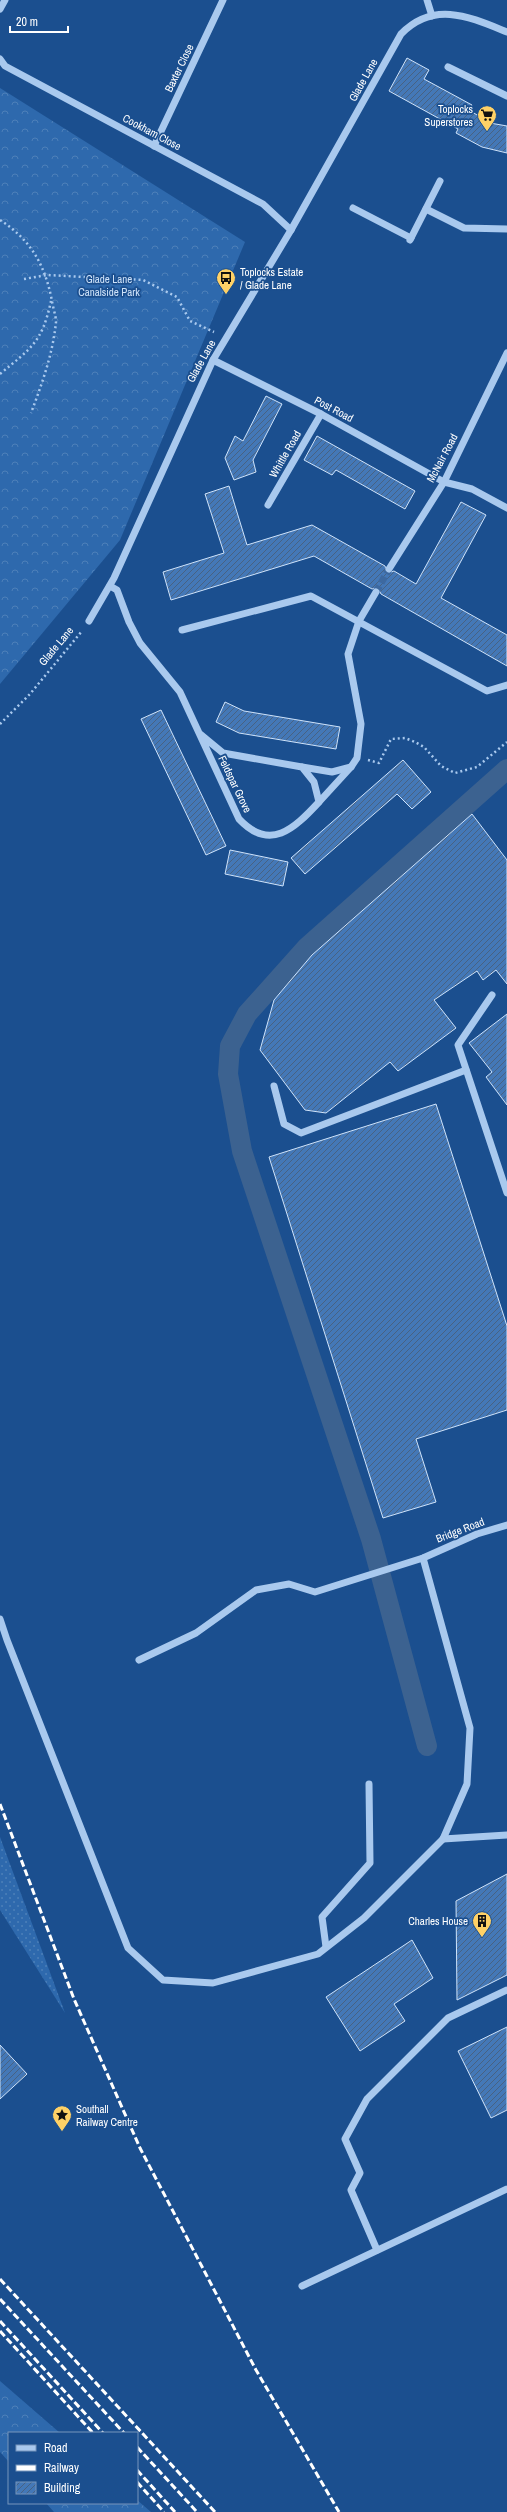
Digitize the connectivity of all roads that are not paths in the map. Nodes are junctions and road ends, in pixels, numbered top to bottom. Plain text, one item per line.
1 (5, 0) edge
2 (223, 0) edge
3 (427, 0) edge
4 (0, 9) edge
5 (432, 16) junction
6 (507, 32) edge
7 (0, 59) edge
8 (448, 67) dead end
9 (507, 96) edge
10 (154, 146) junction
11 (440, 181) dead end
12 (353, 208) dead end
13 (426, 209) junction
14 (507, 229) edge
15 (291, 230) junction
16 (507, 353) edge
17 (213, 360) junction
18 (321, 414) junction
19 (444, 482) junction
20 (268, 505) dead end
21 (507, 508) edge
22 (389, 568) tunnel mouth
23 (110, 586) junction
24 (376, 592) tunnel mouth
25 (89, 620) road end
26 (359, 621) junction
27 (182, 630) dead end
28 (507, 685) edge
29 (200, 734) junction
30 (302, 767) junction
31 (351, 767) junction
32 (319, 802) junction
33 (492, 995) dead end
34 (466, 1070) junction
35 (274, 1086) dead end
36 (507, 1193) edge
37 (507, 1525) edge
38 (422, 1558) junction
39 (0, 1618) edge
40 (139, 1660) dead end
41 (368, 1784) dead end
42 (507, 1835) edge
43 (443, 1839) junction
44 (326, 1946) junction
45 (507, 1990) edge
46 (507, 2189) edge
47 (377, 2250) junction
48 (302, 2286) dead end

1 - 4 street
2 - 10 street, Baxter Close
3 - 5 street
5 - 6 street, Glade Lane
5 - 15 street, Glade Lane
7 - 10 street, Cookham Close
8 - 9 street
10 - 15 street, Cookham Close
11 - 13 street
12 - 13 street
13 - 14 street
15 - 17 street, Glade Lane
16 - 19 street, McNair Road
17 - 18 street, Post Road
17 - 23 street, Glade Lane
18 - 19 street, Post Road
18 - 20 street, Whittle Road
19 - 21 street, Post Road
19 - 22 street, McNair Road
23 - 25 street, Glade Lane
23 - 29 street, Feldspar Grove
24 - 26 street, Feldspar Grove
26 - 27 street
26 - 28 street
26 - 31 street, Feldspar Grove
29 - 30 street, Feldspar Grove
29 - 32 street, Feldspar Grove
30 - 31 street, Feldspar Grove
30 - 32 street
31 - 32 street, Feldspar Grove
33 - 34 street
34 - 35 street
34 - 36 street
37 - 38 street, Bridge Road
38 - 40 street, Bridge Road
38 - 43 street
39 - 44 street
41 - 44 street
42 - 43 street
43 - 44 street
45 - 47 street
46 - 47 street
47 - 48 street

